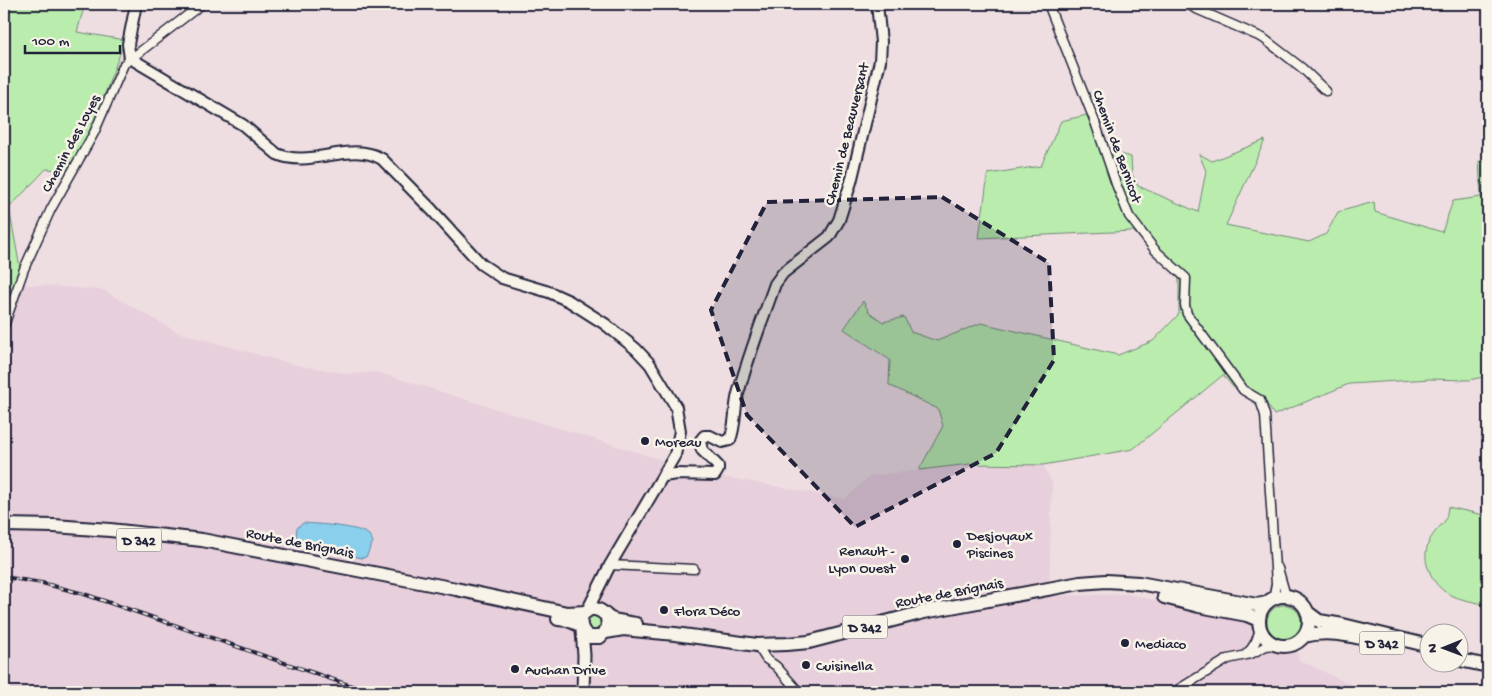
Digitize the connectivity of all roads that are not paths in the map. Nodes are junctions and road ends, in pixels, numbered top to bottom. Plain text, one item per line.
1 (136, 4) edge
2 (202, 4) edge
3 (877, 4) edge
4 (1048, 4) edge
5 (1188, 4) edge
6 (130, 58) junction
7 (1326, 91) dead end
8 (4, 326) edge
9 (664, 476) junction
10 (4, 525) edge
11 (4, 532) edge
12 (1274, 552) junction
13 (610, 565) junction
14 (694, 569) dead end
15 (1052, 589) junction
16 (597, 591) junction
17 (1286, 596) junction
18 (1270, 601) junction
19 (586, 612) junction
20 (1307, 612) junction
21 (605, 614) junction
22 (1259, 623) junction
23 (581, 628) junction
24 (676, 634) junction
25 (601, 635) junction
26 (1304, 636) junction
27 (1274, 644) junction
28 (1420, 644) edge
29 (757, 645) junction
30 (776, 645) junction
31 (1420, 651) edge
32 (1470, 654) edge
33 (584, 655) junction
34 (1244, 656) junction
35 (1488, 658) edge
36 (1470, 662) edge
37 (776, 666) junction
38 (1488, 666) edge
39 (583, 692) edge
40 (799, 692) edge
41 (1174, 692) edge

1 - 6 street
2 - 6 street, Chemin des Loyes
3 - 9 street, Chemin de Beauversant
4 - 12 street, Chemin de Bernicot
5 - 7 street
6 - 8 street, Chemin des Loyes
6 - 9 street
9 - 13 street
10 - 19 main road, Route de Brignais / D 342
11 - 23 main road, Route de Brignais / D 342
12 - 17 street, Chemin de Bernicot
12 - 18 street, Chemin de Bernicot
13 - 14 street
13 - 16 street
15 - 18 main road, Route de Brignais / D 342
15 - 22 main road, Route de Brignais / D 342
15 - 30 main road, Route de Brignais / D 342
16 - 19 street
16 - 21 street
17 - 18 main road
17 - 20 main road
18 - 22 main road
19 - 21 main road
19 - 23 main road
20 - 26 main road
20 - 28 main road, D 342
21 - 24 main road, Route de Brignais / D 342
21 - 25 main road
22 - 27 main road
22 - 34 street
23 - 25 main road
23 - 33 main road
24 - 25 main road, Route de Brignais / D 342
24 - 29 main road, Route de Brignais / D 342
25 - 33 main road
26 - 27 main road
26 - 31 main road, D 342
27 - 34 street
29 - 30 main road, Route de Brignais / D 342
29 - 37 street
30 - 37 street
32 - 35 main road
33 - 39 main road
34 - 41 street
36 - 38 main road
37 - 40 street

